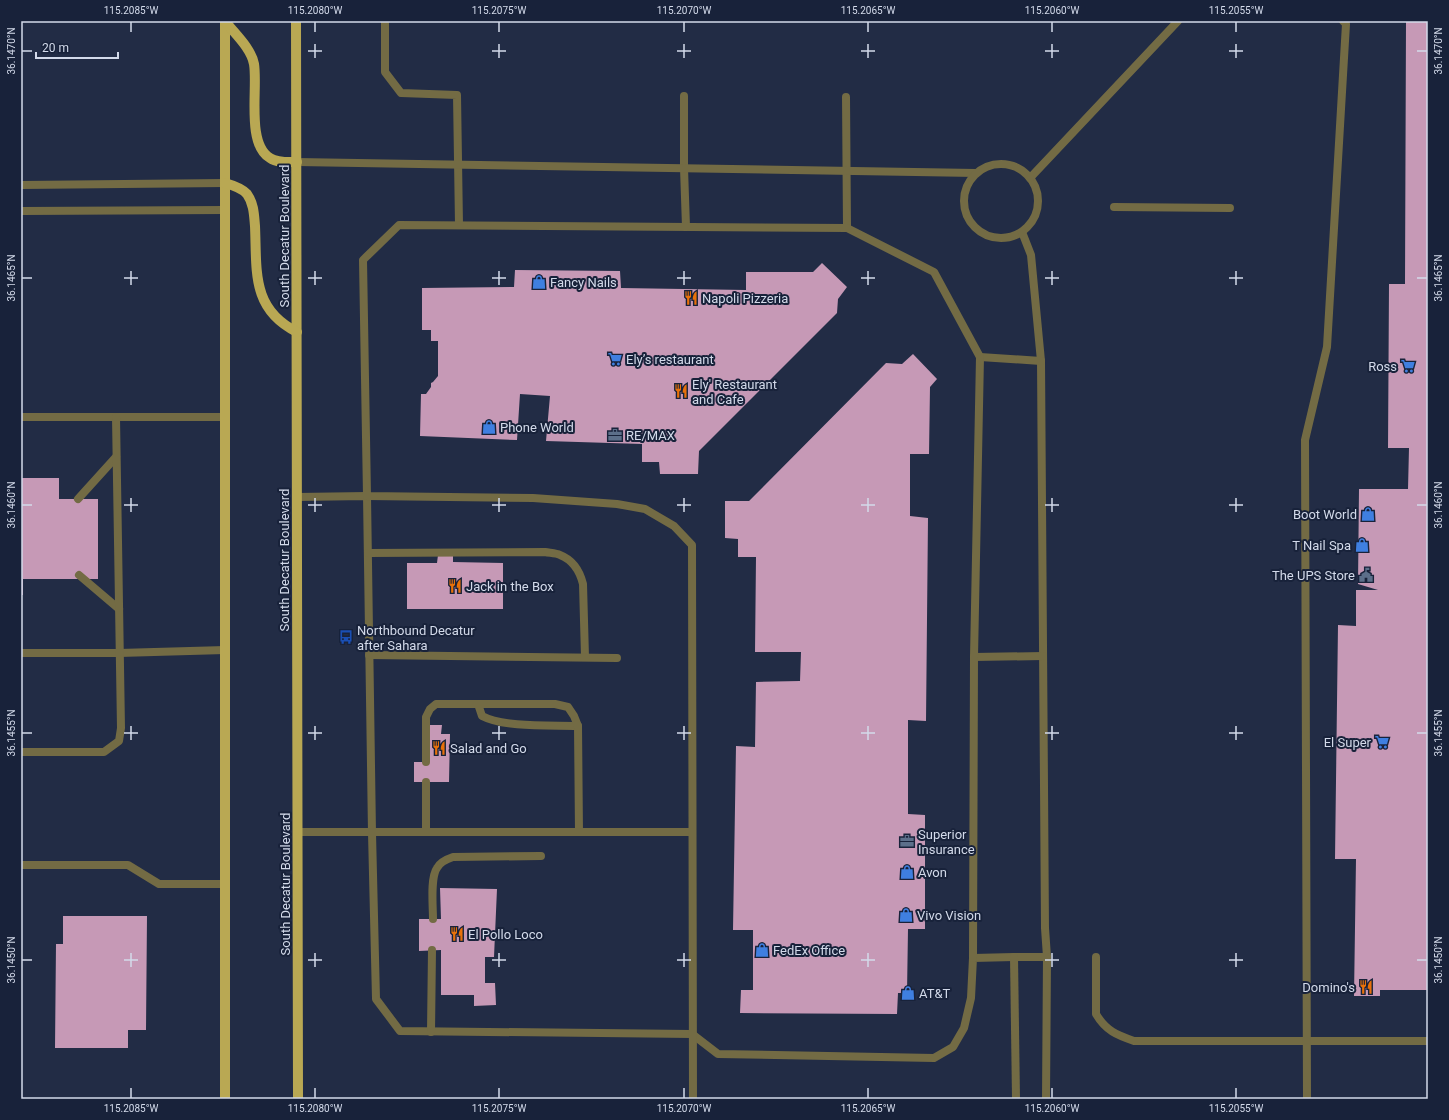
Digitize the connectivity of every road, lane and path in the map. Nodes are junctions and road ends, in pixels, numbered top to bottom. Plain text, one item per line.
1 (225, 21) edge
2 (296, 21) edge
3 (385, 21) edge
4 (1178, 21) edge
5 (1343, 21) edge
6 (684, 96) dead end
7 (846, 97) dead end
8 (297, 162) junction
9 (458, 165) junction
10 (684, 168) junction
11 (847, 171) junction
12 (976, 173) junction
13 (1030, 178) junction
14 (225, 183) junction
15 (21, 185) edge
16 (1114, 208) dead end
17 (1230, 208) dead end
18 (225, 210) junction
19 (21, 211) edge
20 (459, 225) junction
21 (686, 227) junction
22 (847, 228) junction
23 (1022, 232) junction
24 (297, 332) junction
25 (980, 357) junction
26 (1041, 360) junction
27 (21, 417) edge
28 (116, 417) junction
29 (226, 417) junction
30 (116, 457) junction
31 (367, 496) junction
32 (297, 497) junction
33 (78, 499) dead end
34 (368, 553) junction
35 (79, 575) dead end
36 (118, 609) junction
37 (225, 650) junction
38 (21, 653) edge
39 (119, 653) junction
40 (369, 655) junction
41 (1043, 656) junction
42 (585, 657) junction
43 (974, 657) junction
44 (617, 658) dead end
45 (478, 704) junction
46 (578, 726) junction
47 (21, 752) edge
48 (426, 762) dead end
49 (426, 782) dead end
50 (298, 832) junction
51 (372, 832) junction
52 (426, 832) junction
53 (579, 832) junction
54 (692, 832) junction
55 (541, 856) dead end
56 (21, 865) edge
57 (225, 884) junction
58 (433, 919) dead end
59 (432, 950) dead end
60 (1014, 956) junction
61 (1096, 956) dead end
62 (1047, 957) junction
63 (973, 958) junction
64 (431, 1032) junction
65 (692, 1034) junction
66 (1306, 1041) junction
67 (1428, 1041) edge
68 (225, 1099) edge
69 (298, 1099) edge
70 (693, 1099) edge
71 (1016, 1099) edge
72 (1046, 1099) edge
73 (1307, 1099) edge

1 - 8 main road
1 - 14 main road
2 - 8 main road, South Decatur Boulevard
3 - 9 lane
4 - 13 lane
5 - 66 lane
6 - 10 lane
7 - 11 lane
8 - 9 lane
8 - 24 main road, South Decatur Boulevard
9 - 10 lane
9 - 20 lane
10 - 11 lane
10 - 21 lane
11 - 12 lane
11 - 22 lane
12 - 13 lane
12 - 23 lane
13 - 23 lane
14 - 15 lane
14 - 18 main road
14 - 24 main road
16 - 17 lane
18 - 19 lane
18 - 29 main road
20 - 21 lane
20 - 31 lane
21 - 22 lane
22 - 25 lane
23 - 26 lane
24 - 32 main road, South Decatur Boulevard
25 - 26 lane
25 - 43 lane
26 - 41 lane
27 - 28 lane
28 - 29 lane
28 - 30 lane
29 - 37 main road
30 - 33 lane
30 - 36 lane
31 - 32 lane
31 - 34 lane
31 - 54 lane
32 - 50 main road, South Decatur Boulevard
34 - 40 lane
34 - 42 lane
35 - 36 lane
36 - 39 lane
37 - 39 lane
37 - 57 main road
38 - 39 lane
39 - 47 lane
40 - 42 lane
40 - 51 lane
41 - 43 lane
41 - 62 lane
42 - 44 lane
43 - 63 lane
45 - 46 lane
45 - 46 lane
45 - 48 lane
46 - 53 lane
49 - 52 lane
50 - 51 lane
50 - 69 main road, South Decatur Boulevard
51 - 52 lane
51 - 64 lane
52 - 53 lane
53 - 54 lane
54 - 65 lane
55 - 58 lane
56 - 57 lane
57 - 68 main road
59 - 64 lane
60 - 62 lane
60 - 63 lane
60 - 71 lane
61 - 66 lane
62 - 72 lane
63 - 65 lane
64 - 65 lane
65 - 70 lane
66 - 67 lane
66 - 73 lane

